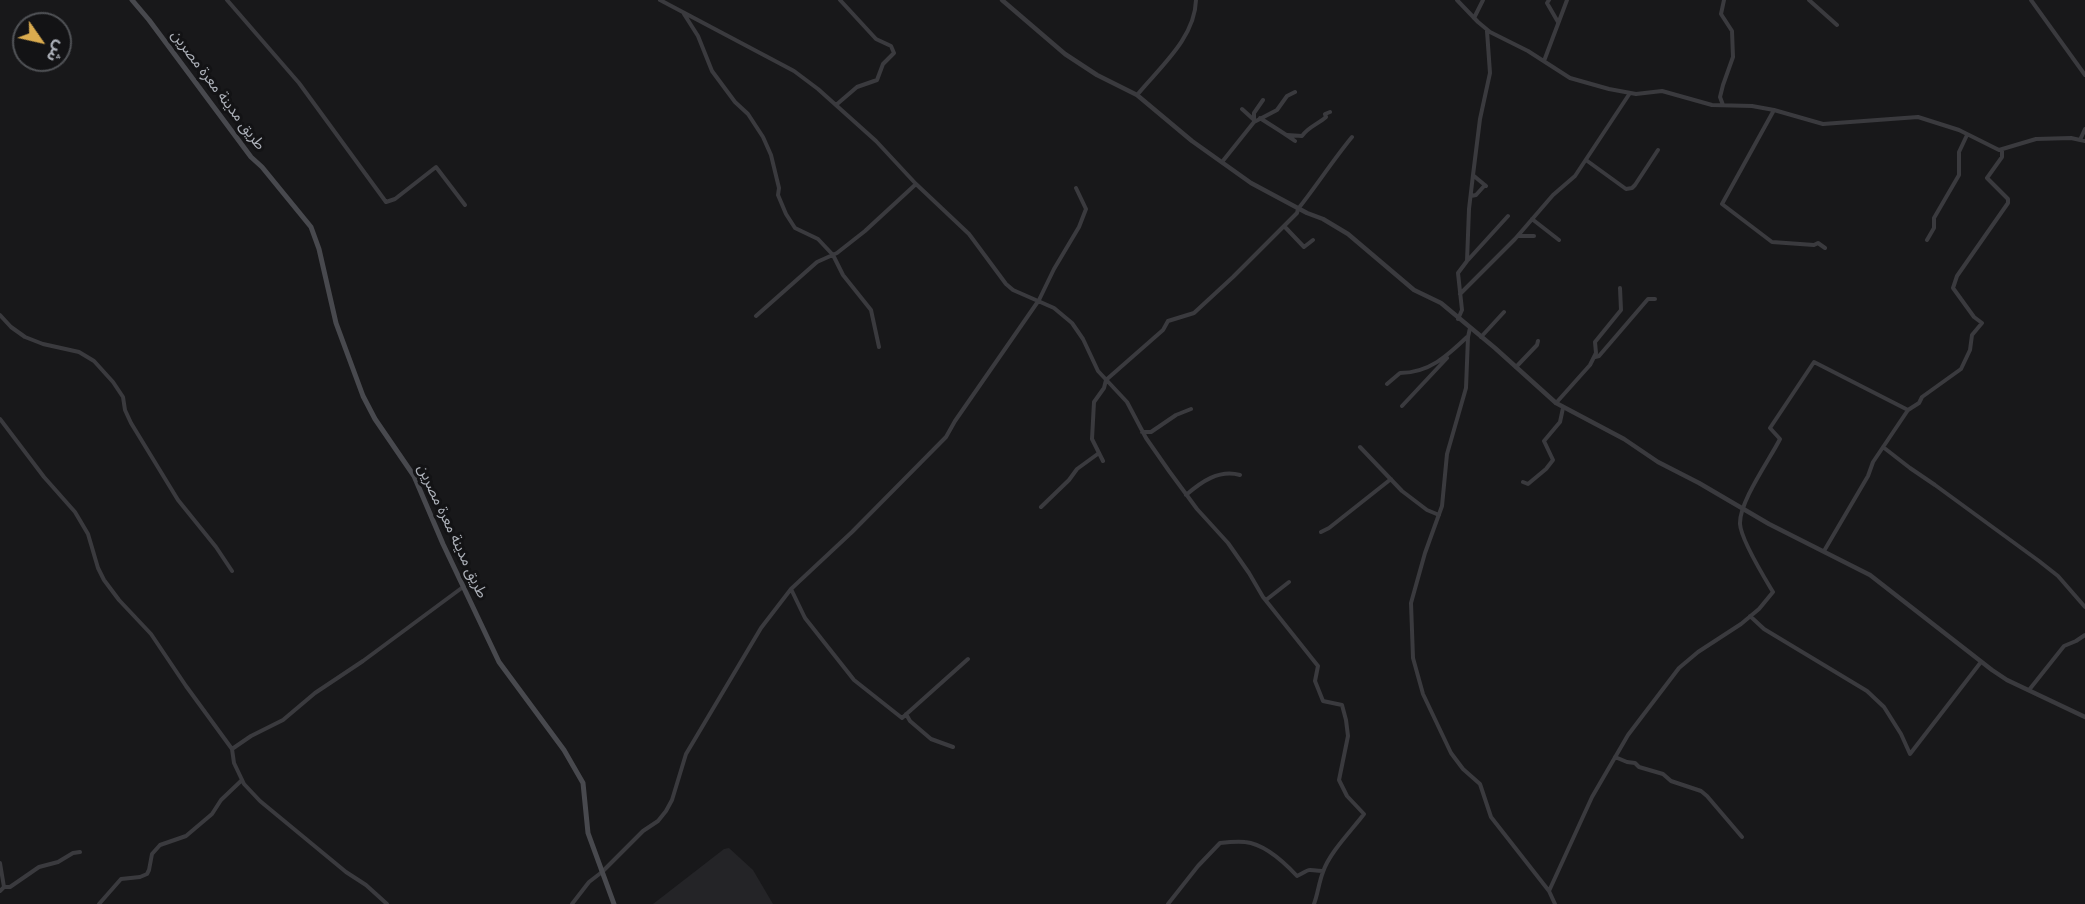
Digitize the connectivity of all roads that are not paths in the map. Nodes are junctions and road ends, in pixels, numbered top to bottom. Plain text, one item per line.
1 (132, 0) edge
2 (227, 0) edge
3 (660, 0) edge
4 (840, 0) edge
5 (1002, 0) edge
6 (1196, 0) edge
7 (1457, 0) edge
8 (1483, 0) edge
9 (1549, 0) edge
10 (1567, 0) edge
11 (1724, 0) edge
12 (1809, 0) edge
13 (2031, 0) edge
14 (684, 13) junction
15 (1474, 18) junction
16 (1558, 22) junction
17 (1837, 25) dead end
18 (1487, 30) junction
19 (1544, 61) junction
20 (2085, 75) edge
21 (1295, 92) dead end
22 (1630, 93) junction
23 (1137, 95) junction
24 (1263, 100) dead end
25 (836, 105) junction
26 (1723, 105) junction
27 (1242, 110) dead end
28 (1774, 110) junction
29 (1326, 117) dead end
30 (1260, 118) junction
31 (1253, 120) junction
32 (2085, 129) edge
33 (1287, 135) junction
34 (1967, 135) junction
35 (1352, 137) dead end
36 (1295, 141) dead end
37 (2082, 141) edge
38 (2002, 149) junction
39 (1658, 150) dead end
40 (1586, 160) junction
41 (1222, 162) junction
42 (1473, 175) junction
43 (916, 184) junction
44 (1076, 188) dead end
45 (1471, 196) junction
46 (465, 205) dead end
47 (1298, 209) junction
48 (1508, 216) dead end
49 (1532, 219) junction
50 (1284, 226) junction
51 (1518, 236) junction
52 (1534, 236) dead end
53 (1313, 240) dead end
54 (1559, 240) dead end
55 (1928, 240) dead end
56 (1825, 248) dead end
57 (834, 255) junction
58 (1467, 261) junction
59 (1620, 288) dead end
60 (1460, 294) junction
61 (1655, 299) dead end
62 (1039, 300) junction
63 (1504, 312) dead end
64 (0, 315) edge
65 (756, 316) dead end
66 (1458, 319) junction
67 (1470, 328) junction
68 (1468, 337) junction
69 (1481, 337) junction
70 (1538, 341) dead end
71 (879, 347) dead end
72 (1447, 357) junction
73 (1595, 357) junction
74 (1516, 367) junction
75 (1106, 380) junction
76 (1387, 384) dead end
77 (1556, 403) junction
78 (1402, 406) dead end
79 (1563, 408) junction
80 (1191, 409) dead end
81 (1908, 410) junction
82 (0, 419) edge
83 (1142, 432) junction
84 (1360, 447) dead end
85 (1883, 447) junction
86 (1099, 453) junction
87 (1103, 461) dead end
88 (1240, 475) dead end
89 (1391, 479) junction
90 (1522, 482) dead end
91 (1186, 495) junction
92 (1041, 507) dead end
93 (1743, 509) junction
94 (1439, 515) junction
95 (1321, 532) dead end
96 (1824, 551) junction
97 (232, 571) dead end
98 (1289, 582) dead end
99 (463, 587) junction
100 (791, 589) junction
101 (1266, 600) junction
102 (2085, 607) edge
103 (1750, 616) junction
104 (2085, 635) edge
105 (968, 659) dead end
106 (1981, 662) junction
107 (2029, 690) junction
108 (906, 714) junction
109 (2085, 717) edge
110 (953, 747) dead end
111 (232, 749) junction
112 (1615, 757) junction
113 (242, 780) junction
114 (1742, 837) dead end
115 (80, 852) dead end
116 (0, 863) edge
117 (1323, 871) junction
118 (602, 872) junction
119 (2, 889) edge
120 (1549, 891) junction
121 (99, 904) edge
122 (387, 904) edge
123 (572, 904) edge
124 (614, 904) edge
125 (1168, 904) edge
126 (1314, 904) edge
127 (1555, 904) edge

1 - 99 main road, طريق مدينة معرة مصرين
2 - 46 street
3 - 14 street
4 - 25 street
5 - 23 street
6 - 23 street
7 - 15 street
8 - 15 street
9 - 16 street
10 - 16 street
11 - 26 street
12 - 17 street
13 - 20 street
14 - 25 street
14 - 57 street
15 - 18 street
16 - 19 street
18 - 19 street
18 - 42 street
19 - 22 street
21 - 30 street
22 - 26 street
22 - 40 street
23 - 41 street
24 - 31 street
25 - 43 street
26 - 28 street
27 - 31 street
28 - 34 street
28 - 56 street
29 - 33 street
30 - 31 street
30 - 33 street
31 - 41 street
32 - 37 street
33 - 36 street
34 - 38 street
34 - 55 street
35 - 47 street
37 - 38 street
38 - 81 street
39 - 40 street
40 - 49 street
41 - 47 street
42 - 45 street
42 - 45 street
43 - 57 street
43 - 62 street
44 - 62 street
45 - 58 street
47 - 50 street
47 - 66 street
48 - 58 street
49 - 51 street
49 - 54 street
50 - 53 street
50 - 75 street
51 - 52 street
51 - 60 street
57 - 65 street
57 - 71 street
58 - 60 street
59 - 73 street
60 - 66 street
61 - 73 street
62 - 75 street
62 - 100 street
63 - 69 street
64 - 97 street
66 - 67 street
67 - 68 street
67 - 69 street
68 - 72 street
68 - 94 street
69 - 74 street
70 - 74 street
72 - 76 street
72 - 78 street
73 - 77 street
74 - 77 street
75 - 83 street
75 - 86 street
77 - 79 street
79 - 90 street
79 - 93 street
80 - 83 street
81 - 85 street
81 - 93 street
82 - 111 street
83 - 91 street
84 - 89 street
85 - 96 street
85 - 102 street
86 - 87 street
86 - 92 street
88 - 91 street
89 - 94 street
89 - 95 street
91 - 101 street
93 - 96 street
93 - 103 street
94 - 120 street
96 - 106 street
98 - 101 street
99 - 111 street
99 - 118 main road, طريق مدينة معرة مصرين
100 - 108 street
100 - 118 street
101 - 117 street
103 - 106 street
103 - 112 street
104 - 107 street
105 - 108 street
106 - 107 street
107 - 109 street
108 - 110 street
111 - 113 street
112 - 114 street
112 - 120 street
113 - 121 street
113 - 122 street
115 - 119 street
116 - 119 street
117 - 125 street
117 - 126 street
118 - 123 street
118 - 124 main road, طريق مدينة معرة مصرين
120 - 127 street

